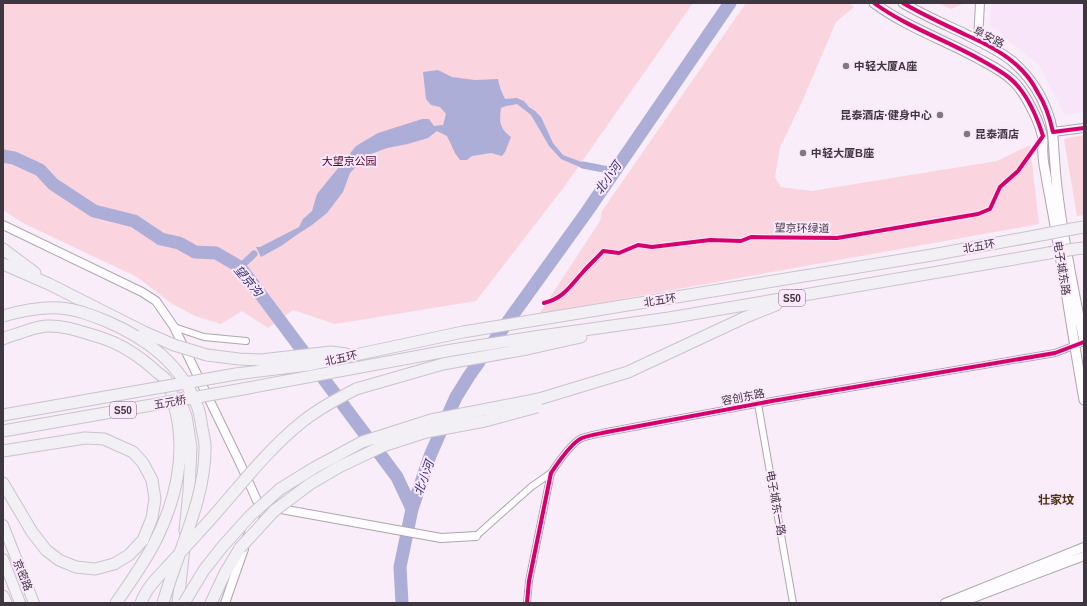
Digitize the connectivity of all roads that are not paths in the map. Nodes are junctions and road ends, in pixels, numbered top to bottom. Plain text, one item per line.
1 (874, 3) edge
2 (903, 3) edge
3 (980, 3) edge
4 (978, 40) junction
5 (1084, 128) edge
6 (1053, 132) junction
7 (3, 225) edge
8 (1084, 227) edge
9 (1079, 248) edge
10 (3, 249) edge
11 (3, 264) edge
12 (49, 284) junction
13 (794, 297) junction
14 (3, 316) edge
15 (669, 318) junction
16 (174, 327) junction
17 (3, 339) edge
18 (246, 341) dead end
19 (1081, 343) edge
20 (305, 360) junction
21 (167, 381) junction
22 (243, 389) joint
23 (1084, 400) edge
24 (538, 403) junction
25 (758, 404) junction
26 (3, 415) edge
27 (3, 431) edge
28 (3, 451) edge
29 (551, 473) junction
30 (3, 483) edge
31 (259, 504) junction
32 (3, 524) edge
33 (476, 536) joint
34 (1084, 547) edge
35 (1084, 556) edge
36 (3, 559) edge
37 (3, 570) edge
38 (152, 583) junction
39 (3, 596) edge
40 (6, 603) edge
41 (17, 603) edge
42 (20, 603) edge
43 (34, 603) edge
44 (116, 603) edge
45 (134, 603) edge
46 (141, 603) edge
47 (163, 603) edge
48 (178, 603) edge
49 (184, 603) edge
50 (211, 603) edge
51 (225, 603) edge
52 (527, 603) edge
53 (793, 603) edge
54 (945, 603) edge
55 (960, 603) edge

1 - 19 main road, 电子城东路
2 - 4 main road, 阜安路
3 - 4 street
4 - 6 main road, 阜安路
5 - 6 street
6 - 19 main road, 电子城东路
7 - 16 street
8 - 20 highway, 北五环 / S50, bridge
9 - 13 highway, 北五环 / S50, bridge
10 - 12 highway
11 - 12 highway
12 - 20 highway, bridge
13 - 15 highway, 北五环 / S50
13 - 24 highway
14 - 47 highway, bridge
15 - 22 highway, 北五环 / S50
15 - 38 highway, bridge
16 - 18 street
16 - 31 street
17 - 21 highway
19 - 23 main road, 电子城东路
19 - 25 street, 容创东路
20 - 26 highway, 五元桥 / S50, bridge
21 - 44 highway
21 - 48 highway
22 - 27 highway, 五元桥 / S50, bridge
24 - 49 highway, bridge
24 - 50 highway, bridge
25 - 29 street, 容创东路
25 - 53 street, 电子城东一路
28 - 30 highway
29 - 33 street
29 - 52 street, 容创东路
31 - 33 street
31 - 51 street
32 - 43 highway
34 - 54 street
35 - 55 street
36 - 42 highway
37 - 41 main road, 京密路
38 - 45 highway, bridge
38 - 46 highway, bridge
39 - 40 highway

